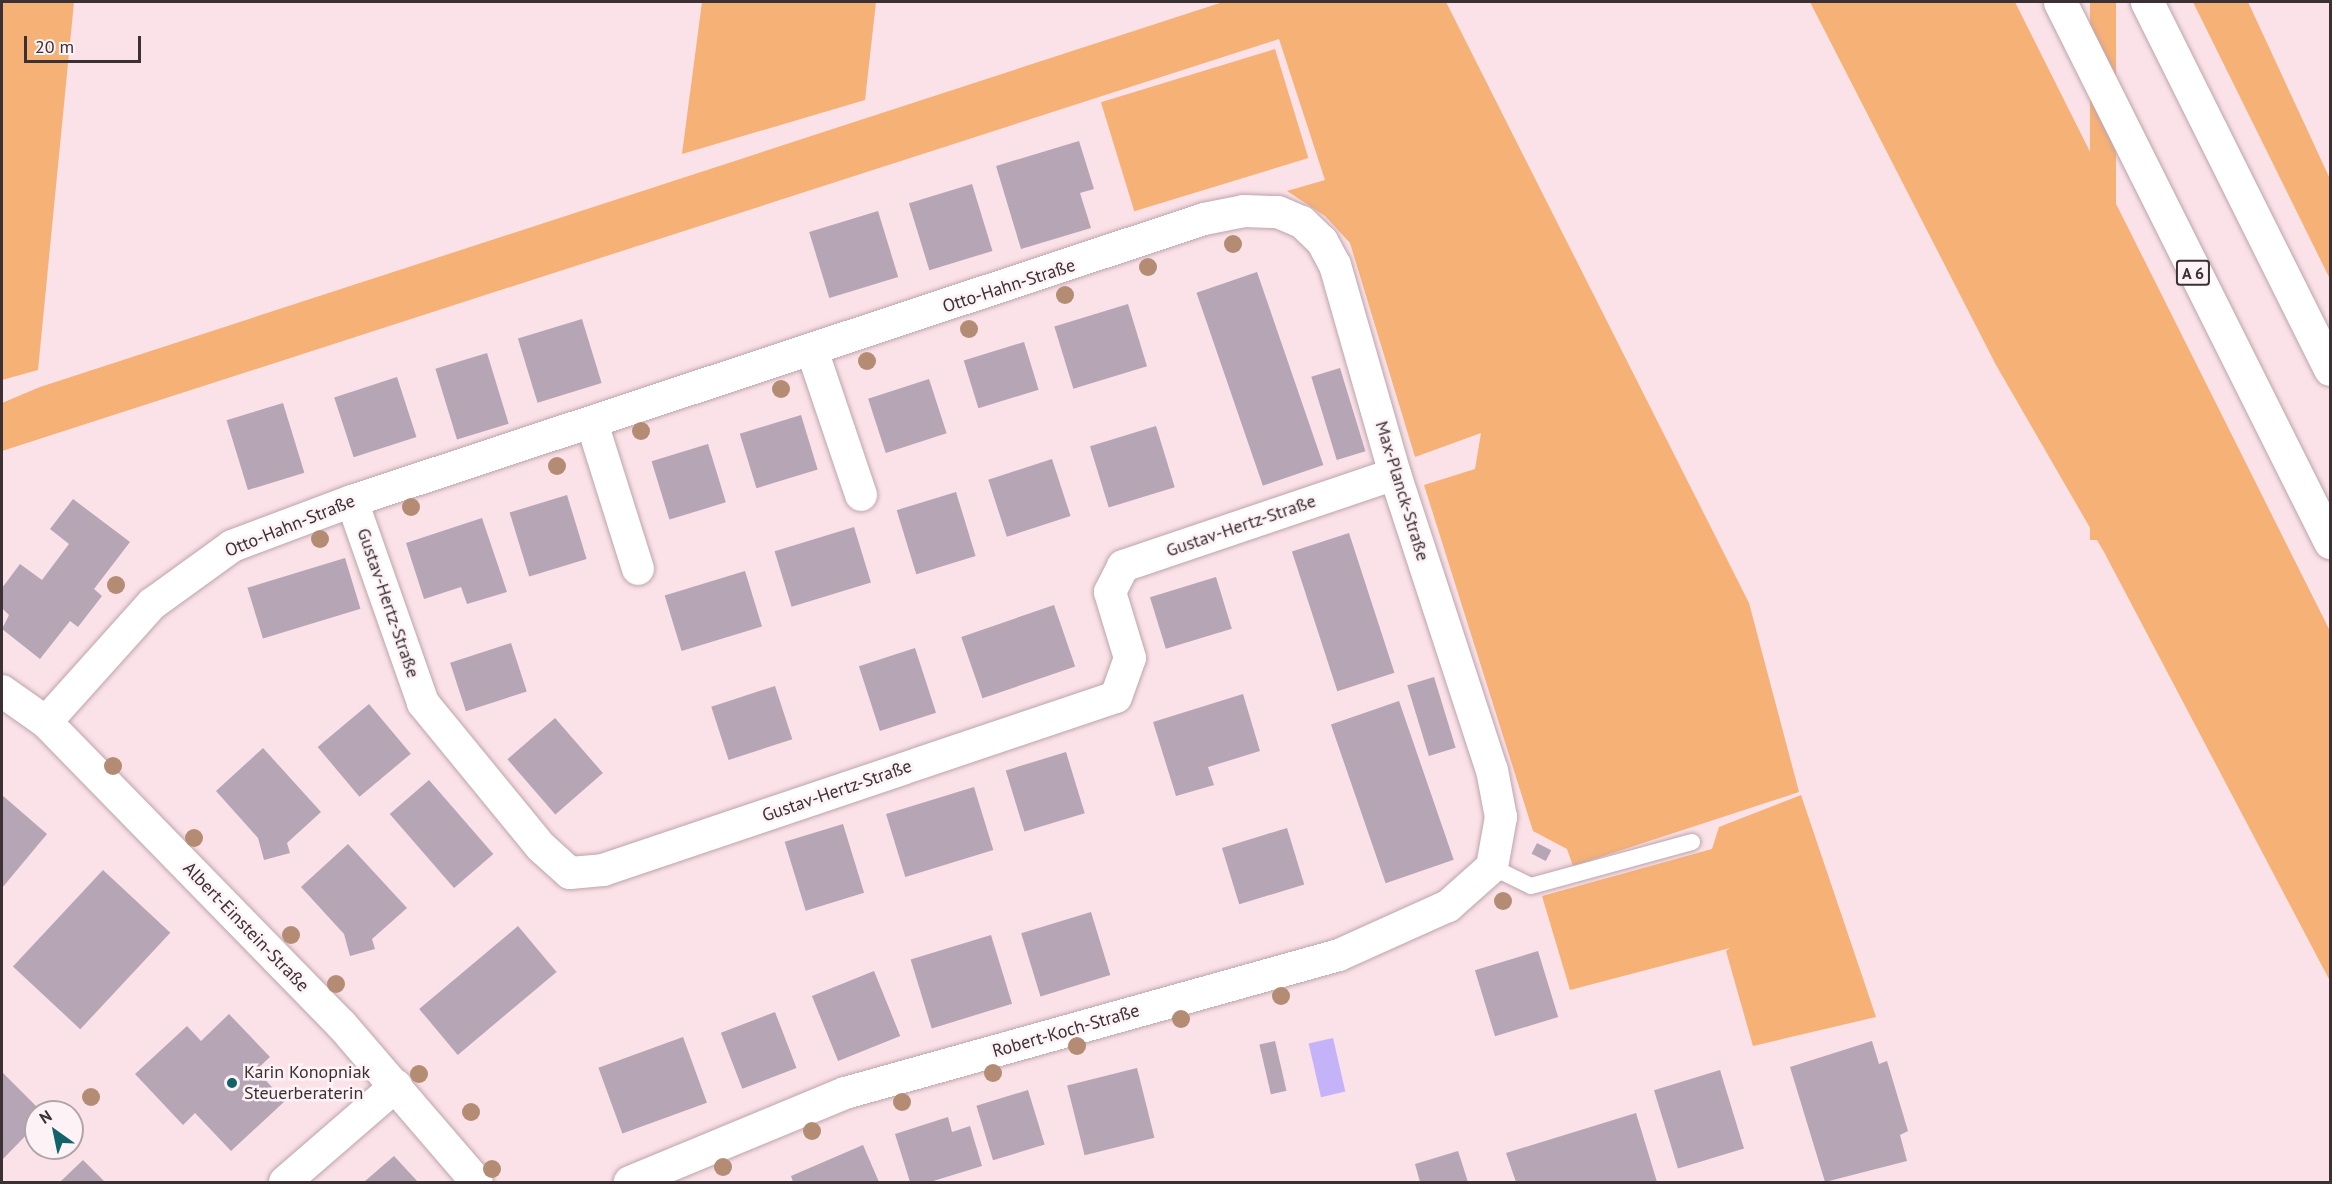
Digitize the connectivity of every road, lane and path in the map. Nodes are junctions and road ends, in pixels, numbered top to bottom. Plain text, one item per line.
1 (2060, 2) edge
2 (2147, 2) edge
3 (1204, 219) joint
4 (812, 350) junction
5 (2331, 369) edge
6 (592, 423) junction
7 (1395, 474) junction
8 (861, 495) dead end
9 (352, 501) junction
10 (2331, 543) edge
11 (638, 568) dead end
12 (2, 691) edge
13 (46, 722) junction
14 (1692, 842) dead end
15 (1492, 867) junction
16 (396, 1086) junction
17 (475, 1181) edge
18 (285, 1182) edge
19 (630, 1182) edge

1 - 10 highway, A 6
2 - 5 highway
3 - 4 street, Otto-Hahn-Straße
3 - 7 street, Max-Planck-Straße
4 - 6 street, Otto-Hahn-Straße
4 - 8 street
6 - 9 street, Otto-Hahn-Straße
6 - 11 street
7 - 9 street, Gustav-Hertz-Straße
7 - 15 street, Max-Planck-Straße
9 - 13 street, Otto-Hahn-Straße
12 - 13 street, Albert-Einstein-Straße
13 - 16 street, Albert-Einstein-Straße
14 - 15 lane
15 - 19 street, Robert-Koch-Straße
16 - 17 street, Albert-Einstein-Straße
16 - 18 street

